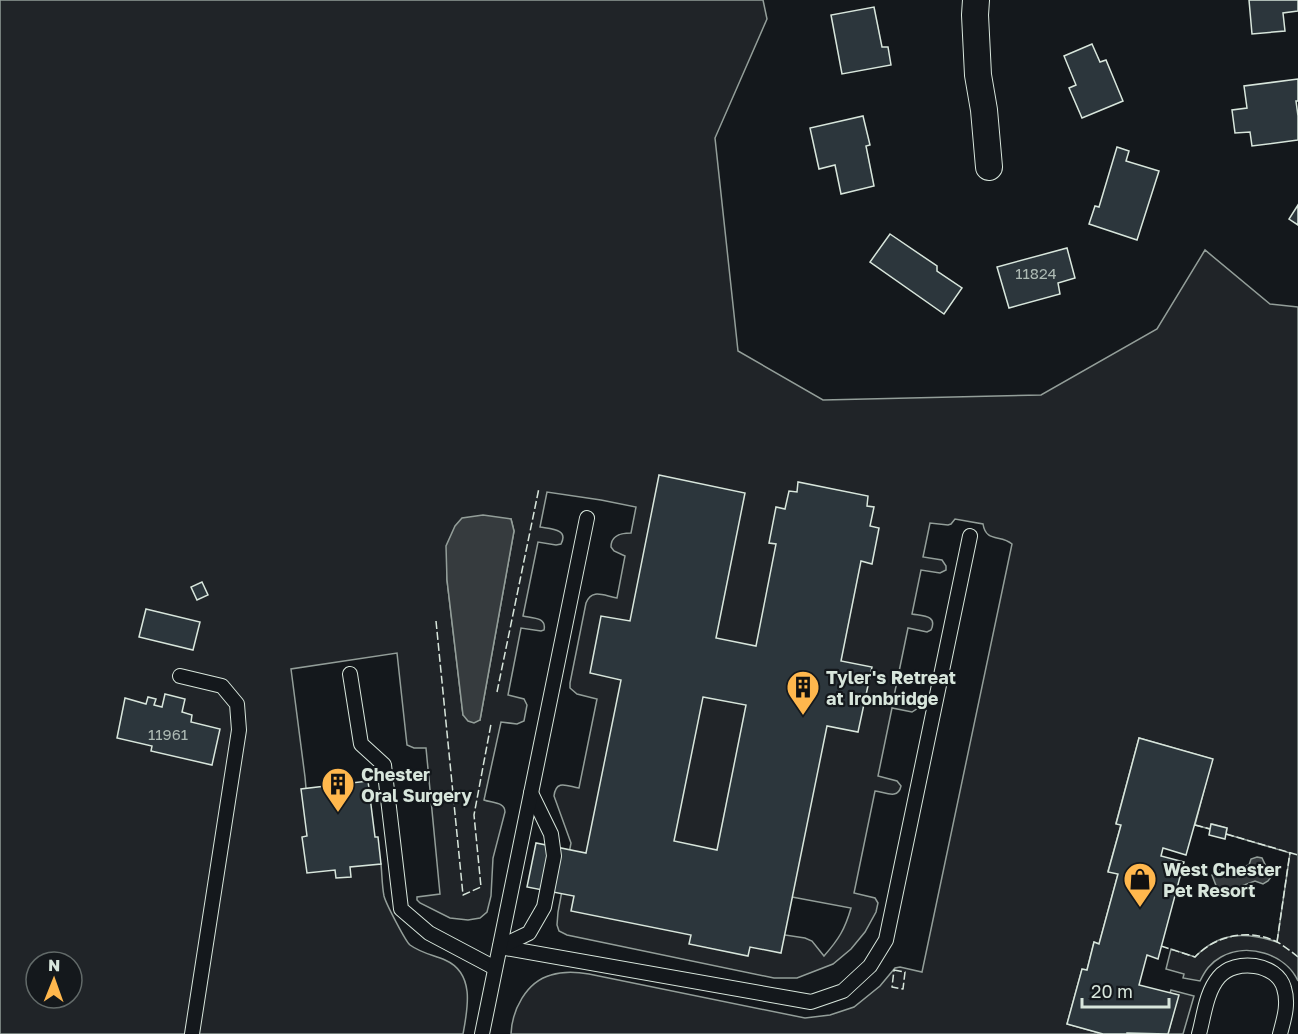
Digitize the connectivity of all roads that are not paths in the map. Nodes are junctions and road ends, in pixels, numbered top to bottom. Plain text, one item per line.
1 (976, 0) edge
2 (989, 167) dead end
3 (586, 518) dead end
4 (970, 536) dead end
5 (350, 674) dead end
6 (180, 676) dead end
7 (531, 793) junction
8 (500, 947) junction
9 (495, 968) junction
10 (192, 1034) edge
11 (482, 1034) edge
12 (1199, 1034) edge
13 (1280, 1034) edge

1 - 2 street
3 - 7 lane
4 - 8 lane
5 - 9 lane
6 - 10 lane
7 - 8 lane
7 - 8 lane
8 - 9 lane
9 - 11 lane
12 - 13 lane

